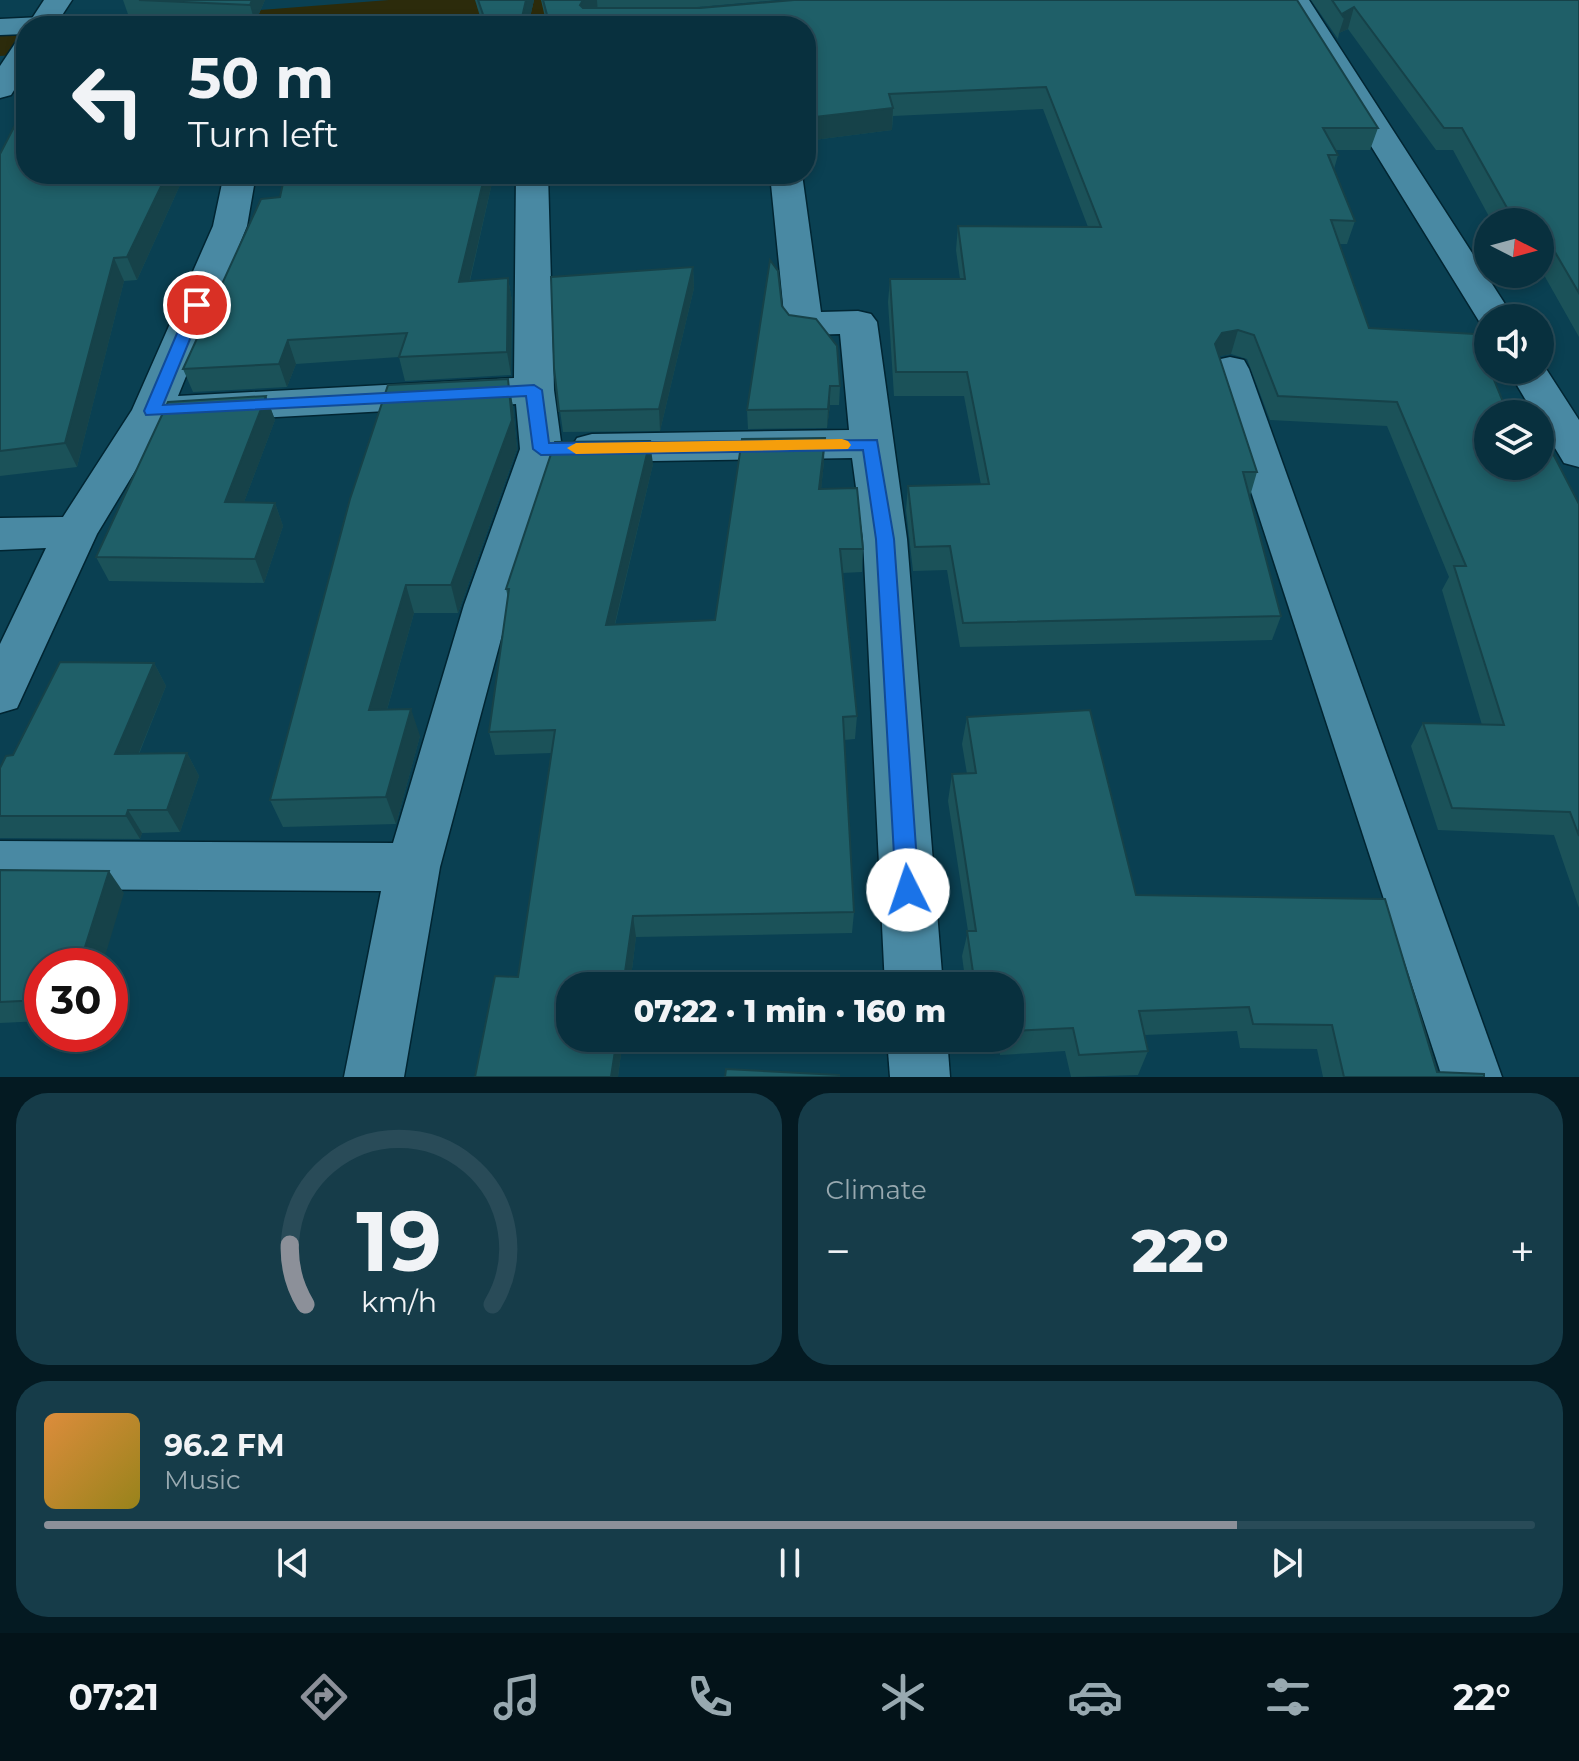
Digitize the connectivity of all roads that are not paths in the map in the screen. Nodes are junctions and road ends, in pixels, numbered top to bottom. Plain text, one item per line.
1 (1295, 0) edge
2 (238, 184) edge
3 (532, 184) edge
4 (787, 184) edge
5 (1486, 304) edge
6 (1230, 369) dead end
7 (1536, 384) edge
8 (534, 390) junction
9 (152, 411) junction
10 (871, 444) junction
11 (541, 449) junction
12 (1579, 453) edge
13 (76, 532) junction
14 (0, 534) edge
15 (0, 694) edge
16 (0, 865) edge
17 (413, 867) junction
18 (913, 972) edge
19 (918, 1052) edge
20 (374, 1077) edge
21 (920, 1077) edge
22 (1472, 1077) edge

1 - 5 street
2 - 9 street
3 - 8 street
4 - 10 street
6 - 22 street
7 - 12 street
8 - 9 street
8 - 11 street
9 - 13 street
10 - 11 street
10 - 18 street
11 - 17 street
13 - 14 street
13 - 15 street
16 - 17 street
17 - 20 street
19 - 21 street

